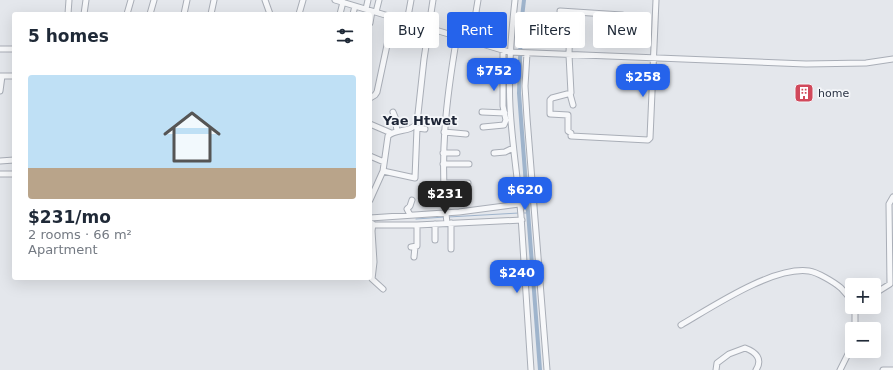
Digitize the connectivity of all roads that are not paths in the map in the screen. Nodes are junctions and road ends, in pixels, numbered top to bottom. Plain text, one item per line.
1 (69, 0) edge
2 (86, 0) edge
3 (131, 0) edge
4 (154, 0) edge
5 (187, 0) edge
6 (214, 0) edge
7 (265, 0) edge
8 (303, 0) edge
9 (336, 0) edge
10 (368, 0) edge
11 (379, 0) edge
12 (411, 0) edge
13 (433, 0) edge
14 (478, 0) edge
15 (515, 0) edge
16 (656, 0) edge
17 (346, 2) edge
18 (355, 6) junction
19 (366, 9) junction
20 (560, 11) dead end
21 (68, 12) edge
22 (84, 12) edge
23 (128, 12) edge
24 (151, 12) edge
25 (184, 12) edge
26 (211, 12) edge
27 (269, 12) edge
28 (300, 12) edge
29 (341, 12) edge
30 (354, 12) edge
31 (374, 12) junction
32 (409, 12) edge
33 (431, 12) edge
34 (476, 12) edge
35 (570, 12) edge
36 (384, 15) edge
37 (372, 18) edge
38 (387, 48) edge
39 (426, 48) edge
40 (455, 48) edge
41 (496, 48) edge
42 (570, 48) edge
43 (0, 49) edge
44 (12, 49) edge
45 (503, 50) junction
46 (511, 52) junction
47 (526, 53) junction
48 (570, 55) junction
49 (653, 58) junction
50 (893, 59) edge
51 (1, 76) edge
52 (12, 76) edge
53 (0, 91) edge
54 (570, 94) junction
55 (372, 97) edge
56 (573, 105) dead end
57 (503, 106) junction
58 (510, 106) junction
59 (393, 112) dead end
60 (482, 112) dead end
61 (505, 113) junction
62 (372, 125) edge
63 (385, 126) dead end
64 (416, 127) junction
65 (483, 127) dead end
66 (425, 129) dead end
67 (392, 132) junction
68 (444, 132) junction
69 (466, 134) dead end
70 (513, 148) junction
71 (457, 153) dead end
72 (494, 153) dead end
73 (443, 154) junction
74 (372, 157) edge
75 (12, 160) edge
76 (0, 161) edge
77 (384, 162) junction
78 (443, 164) junction
79 (469, 164) dead end
80 (383, 171) junction
81 (0, 174) edge
82 (12, 174) edge
83 (444, 183) junction
84 (468, 183) dead end
85 (372, 191) edge
86 (893, 197) edge
87 (412, 200) dead end
88 (520, 207) junction
89 (446, 214) junction
90 (410, 215) junction
91 (372, 218) edge
92 (521, 218) junction
93 (448, 223) junction
94 (372, 224) edge
95 (435, 224) junction
96 (416, 225) junction
97 (372, 237) edge
98 (435, 240) dead end
99 (451, 249) dead end
100 (414, 257) dead end
101 (372, 279) edge
102 (372, 279) edge
103 (892, 284) edge
104 (384, 289) dead end
105 (881, 290) edge
106 (845, 293) edge
107 (682, 325) dead end
108 (846, 358) edge
109 (531, 370) edge
110 (546, 370) edge
111 (716, 370) edge
112 (756, 370) edge
113 (840, 370) edge
114 (883, 370) edge
115 (893, 370) edge

1 - 21 street
2 - 22 street
3 - 23 street
4 - 24 street
5 - 25 street
6 - 26 street
7 - 27 street
8 - 28 street
9 - 17 street
10 - 19 street
11 - 31 street
12 - 32 street
13 - 33 street
14 - 34 street
15 - 46 street
16 - 49 street
17 - 18 street
17 - 29 street
18 - 19 street
18 - 30 street
19 - 31 street
20 - 35 street
31 - 36 street
31 - 37 street
38 - 55 street
39 - 64 street
40 - 68 street
41 - 45 street
42 - 48 street
43 - 44 street
45 - 46 street
45 - 57 street
46 - 47 street
46 - 58 street
47 - 48 street
47 - 110 street
48 - 49 street
48 - 54 street
49 - 50 street
49 - 54 street
51 - 52 street
51 - 53 street
54 - 56 street
57 - 58 street
57 - 61 street
58 - 70 street
59 - 67 street
60 - 61 street
61 - 65 street
62 - 67 street
63 - 67 street
64 - 66 street
64 - 67 street
64 - 80 street
67 - 77 street
68 - 69 street
68 - 73 street
70 - 72 street
70 - 88 street
71 - 73 street
73 - 78 street
74 - 77 street
75 - 76 street
77 - 80 street
78 - 79 street
78 - 83 street
80 - 85 street
81 - 82 street
83 - 84 street
83 - 89 street
86 - 103 street
87 - 90 street
88 - 89 street
88 - 92 street
89 - 90 street
89 - 93 street
90 - 91 street
92 - 93 street
92 - 109 street
93 - 95 street
93 - 99 street
94 - 96 street
95 - 96 street
95 - 98 street
96 - 100 street
97 - 101 street
102 - 104 street
103 - 105 street
106 - 107 street
108 - 113 street
111 - 112 street
114 - 115 street

